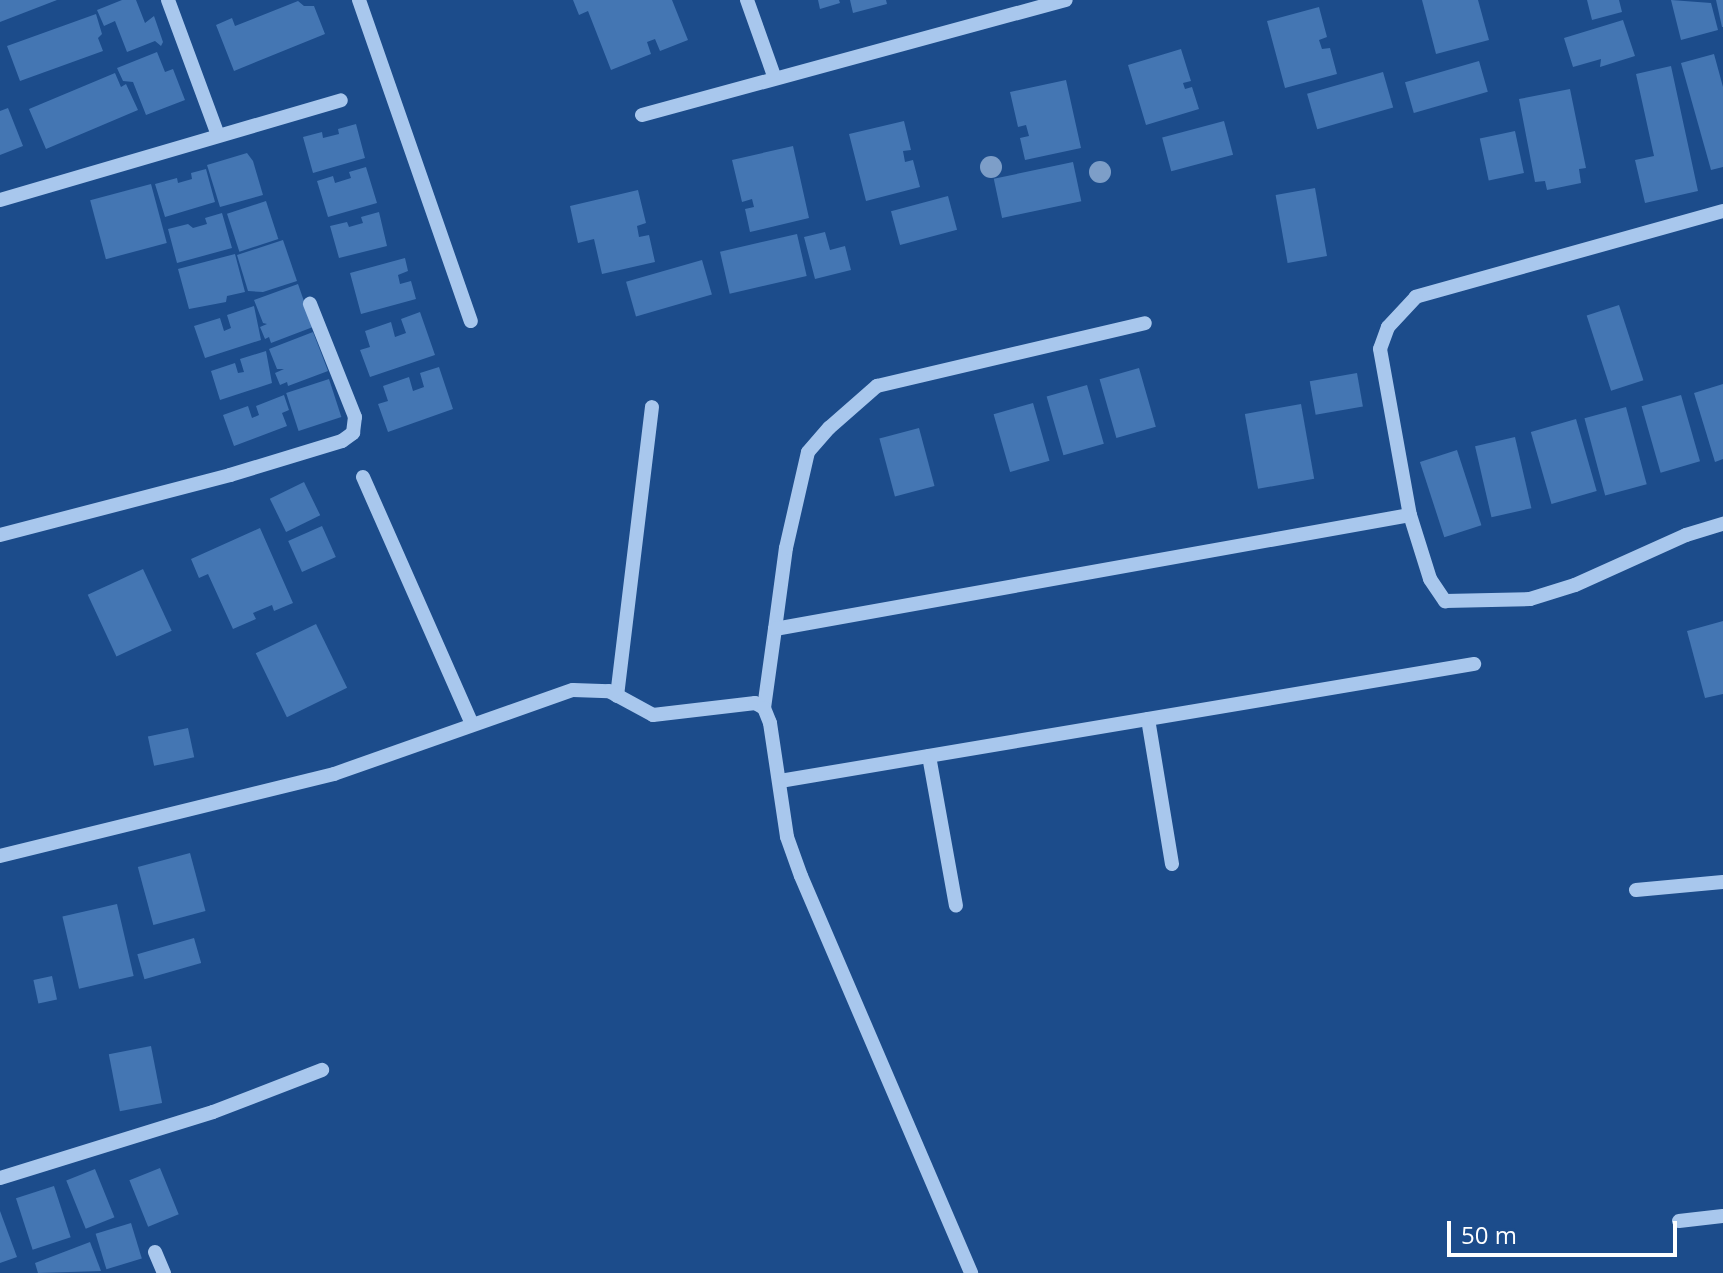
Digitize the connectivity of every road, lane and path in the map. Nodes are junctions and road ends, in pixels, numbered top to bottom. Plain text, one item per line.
1 (168, 0) edge
2 (359, 0) edge
3 (747, 0) edge
4 (1066, 0) edge
5 (774, 76) junction
6 (341, 100) dead end
7 (642, 115) dead end
8 (218, 135) junction
9 (0, 200) edge
10 (1723, 211) edge
11 (310, 304) dead end
12 (471, 321) dead end
13 (1145, 323) dead end
14 (652, 407) dead end
15 (363, 477) dead end
16 (1410, 515) junction
17 (1723, 524) edge
18 (0, 535) edge
19 (775, 629) junction
20 (1474, 664) dead end
21 (617, 696) junction
22 (764, 708) junction
23 (1148, 719) junction
24 (472, 724) junction
25 (929, 756) junction
26 (780, 781) junction
27 (0, 856) edge
28 (1172, 864) dead end
29 (1723, 882) edge
30 (1636, 890) dead end
31 (956, 906) dead end
32 (322, 1070) dead end
33 (0, 1178) edge
34 (1723, 1216) edge
35 (1679, 1221) dead end
36 (155, 1252) dead end
37 (164, 1273) edge
38 (971, 1273) edge

1 - 8 street
2 - 12 street
3 - 5 street
4 - 5 street
5 - 7 street
6 - 8 street
8 - 9 street
10 - 16 street
11 - 18 street
13 - 19 street
14 - 21 street
15 - 24 street
16 - 17 street
16 - 19 street
19 - 22 street
20 - 23 street
21 - 22 street
21 - 24 street
22 - 26 street
23 - 25 street
23 - 28 street
24 - 27 street
25 - 26 street
25 - 31 street
26 - 38 street
29 - 30 street
32 - 33 street
34 - 35 street
36 - 37 street

